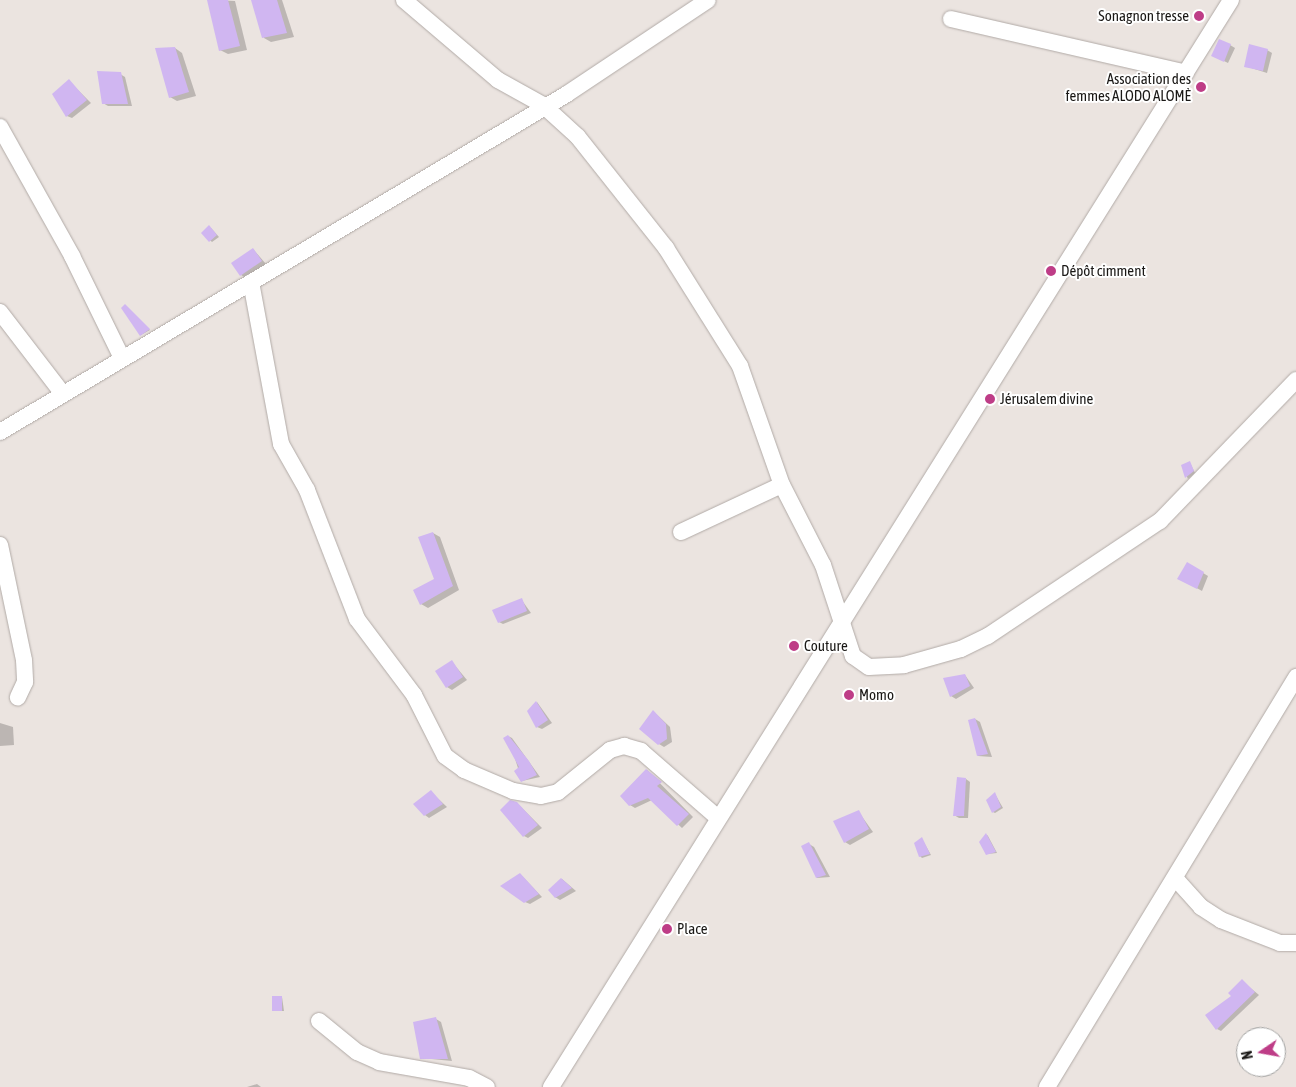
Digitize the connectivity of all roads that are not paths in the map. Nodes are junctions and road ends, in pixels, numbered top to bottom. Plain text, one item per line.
1 (404, 0) edge
2 (708, 0) edge
3 (1231, 0) edge
4 (951, 19) dead end
5 (1186, 72) junction
6 (543, 106) junction
7 (0, 127) edge
8 (251, 282) junction
9 (0, 312) edge
10 (122, 358) junction
11 (1296, 380) edge
12 (63, 394) junction
13 (0, 432) edge
14 (782, 485) junction
15 (681, 532) dead end
16 (0, 545) edge
17 (842, 628) junction
18 (1296, 677) edge
19 (18, 697) dead end
20 (718, 817) junction
21 (1176, 878) junction
22 (1296, 943) edge
23 (319, 1021) dead end
24 (487, 1087) edge
25 (551, 1087) edge
26 (1047, 1087) edge

1 - 6 street
2 - 6 street
3 - 5 street
4 - 5 street
5 - 17 street
6 - 8 street
6 - 14 street
7 - 10 street
8 - 10 street
8 - 20 street
9 - 12 street
10 - 12 street
11 - 17 street
12 - 13 street
14 - 15 street
14 - 17 street
16 - 19 street
17 - 20 street
18 - 21 street
20 - 25 street
21 - 22 street
21 - 26 street
23 - 24 street

